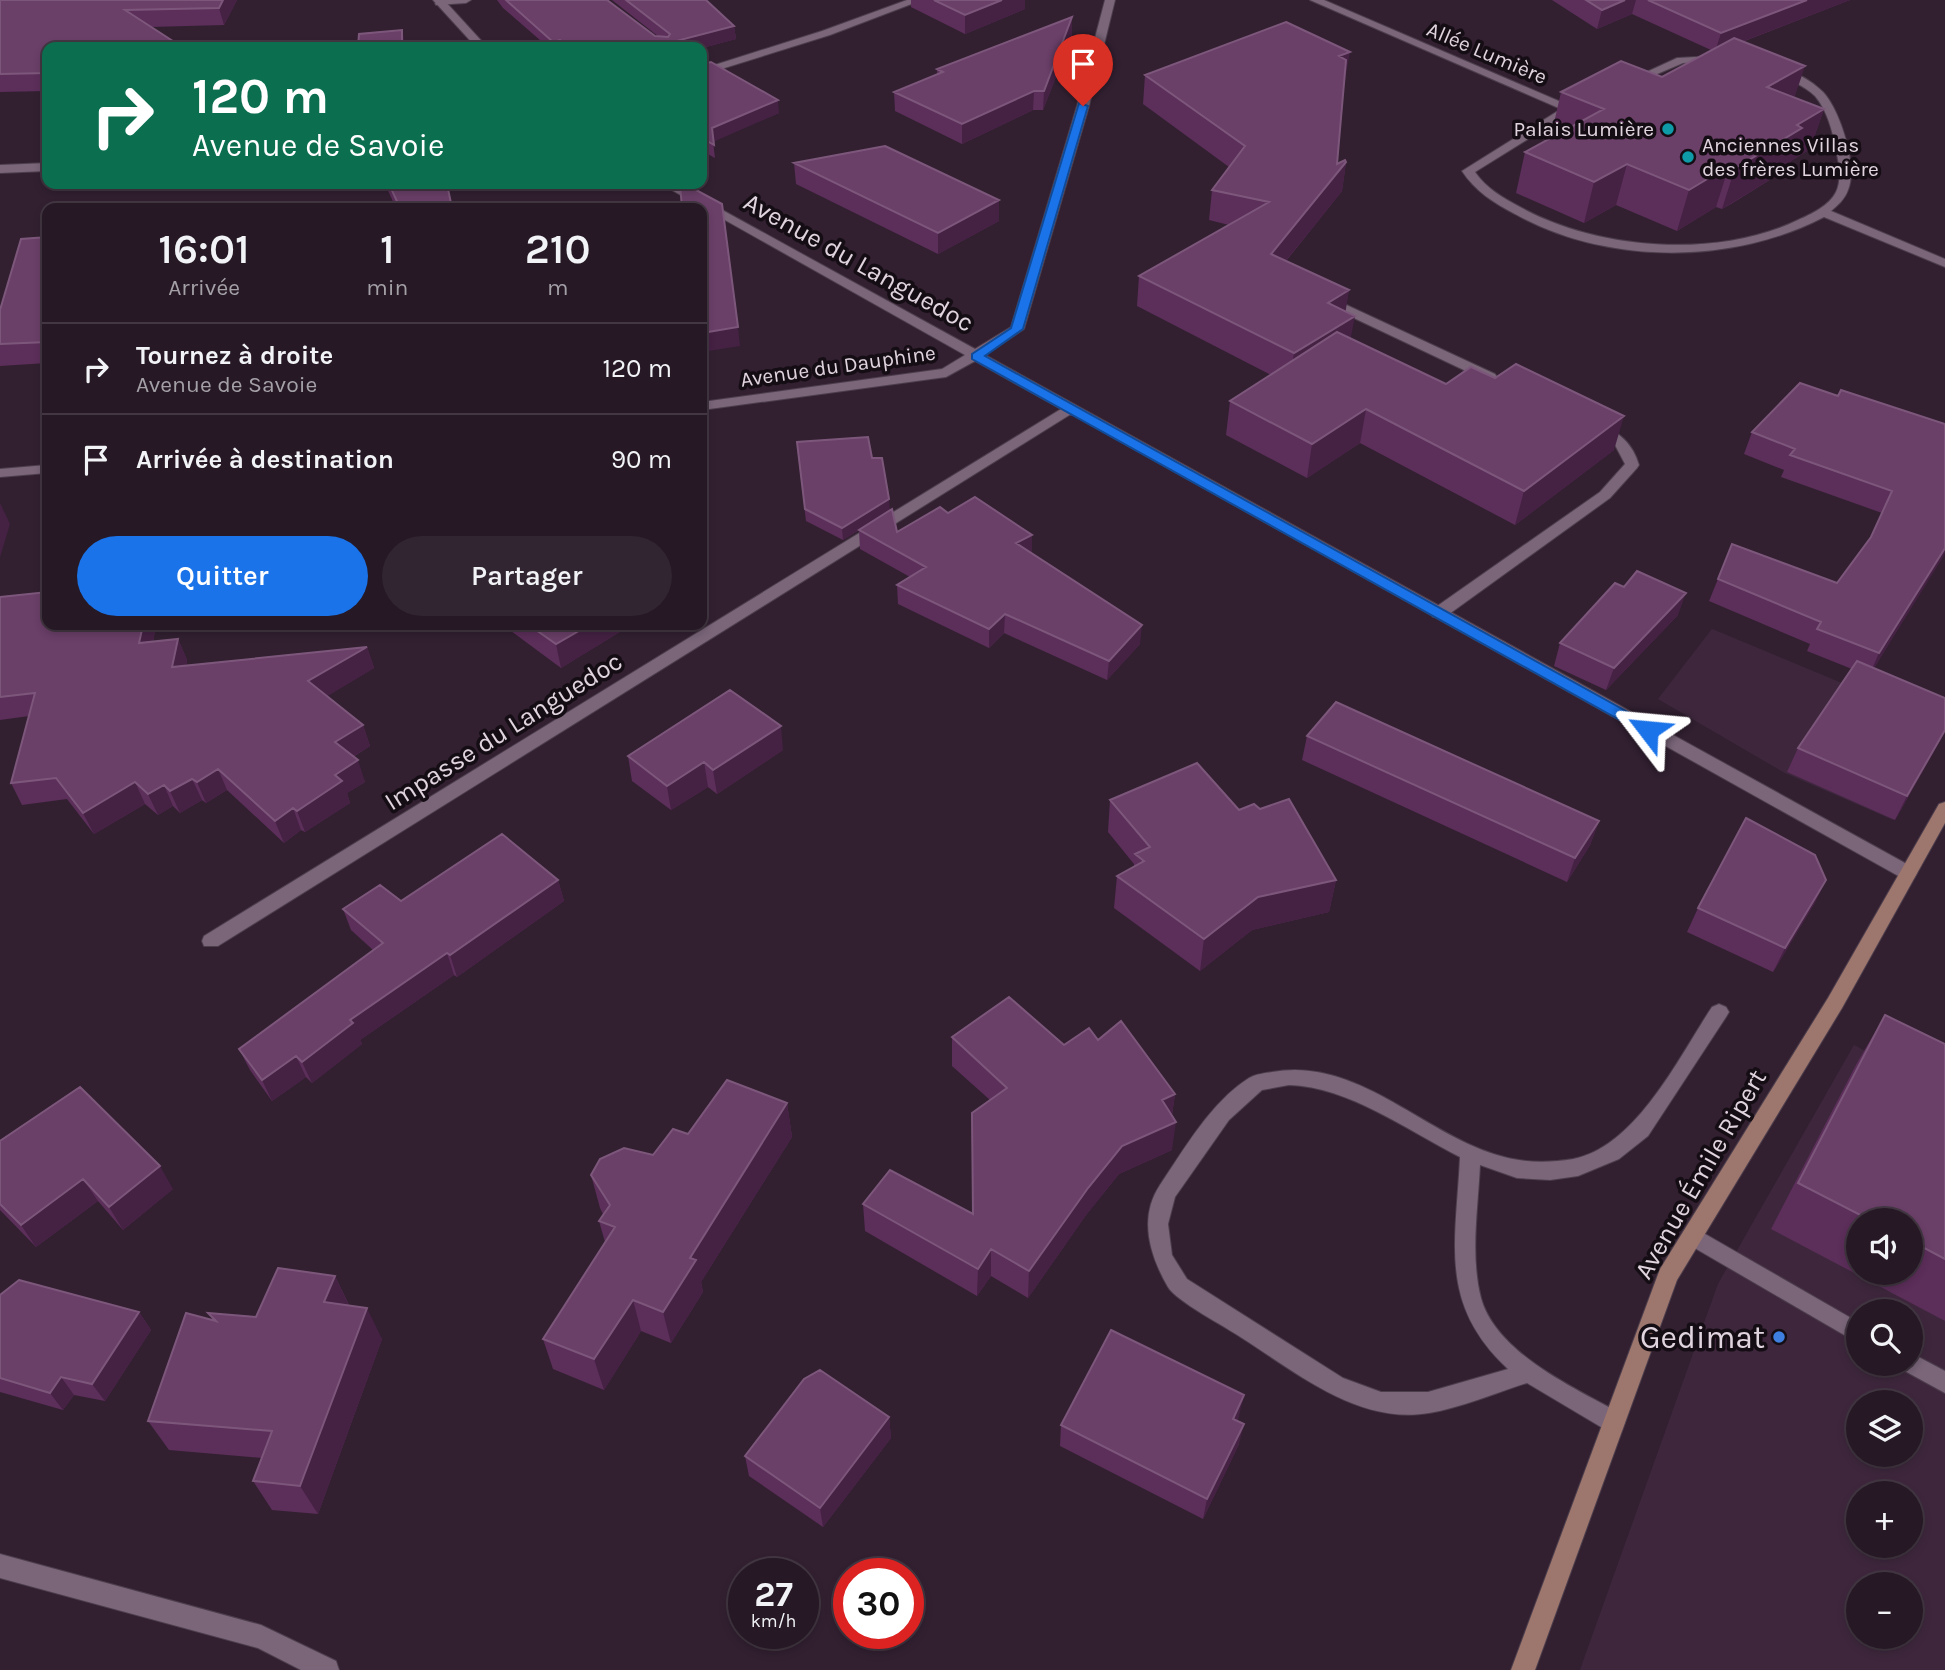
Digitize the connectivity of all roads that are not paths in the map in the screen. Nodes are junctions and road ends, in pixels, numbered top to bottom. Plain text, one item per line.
1 (466, 0) edge
2 (918, 0) edge
3 (1110, 0) edge
4 (1315, 0) edge
5 (439, 1) edge
6 (477, 42) edge
7 (1731, 60) edge
8 (1766, 66) edge
9 (707, 70) edge
10 (1618, 87) edge
11 (1592, 97) edge
12 (1567, 108) junction
13 (42, 167) edge
14 (0, 169) edge
15 (676, 189) edge
16 (701, 203) edge
17 (707, 206) edge
18 (1823, 212) junction
19 (1945, 263) edge
20 (1307, 291) edge
21 (976, 356) junction
22 (1503, 383) edge
23 (707, 404) edge
24 (1070, 409) junction
25 (1589, 424) edge
26 (42, 469) edge
27 (0, 473) edge
28 (1439, 613) junction
29 (1945, 808) edge
30 (1908, 873) junction
31 (211, 940) dead end
32 (1718, 1012) dead end
33 (1470, 1153) junction
34 (1693, 1236) junction
35 (1846, 1326) edge
36 (1923, 1370) edge
37 (1527, 1373) junction
38 (1945, 1383) edge
39 (1614, 1422) junction
40 (0, 1566) edge
41 (327, 1670) edge
42 (1523, 1670) edge

1 - 5 street
2 - 9 street
3 - 21 street, Avenue du Dauphine
4 - 12 street, Allée Lumière
5 - 6 street
7 - 10 street
8 - 18 street, Allée Lumière
11 - 12 street, Allée Lumière
12 - 18 street, Allée Lumière
13 - 14 street
15 - 16 street, Avenue du Languedoc
17 - 21 street, Avenue du Languedoc
18 - 19 street
20 - 22 street
21 - 23 street, Avenue du Dauphine
21 - 24 street, Avenue du Languedoc
24 - 28 street, Avenue du Languedoc
24 - 31 street, Impasse du Languedoc
25 - 28 street
26 - 27 street
28 - 30 street, Avenue du Languedoc
29 - 30 main road, Avenue Émile Ripert
30 - 34 main road, Avenue Émile Ripert
32 - 33 street
33 - 37 street
33 - 37 street
34 - 35 street
34 - 39 main road, Avenue Émile Ripert
36 - 38 street
37 - 39 street
39 - 42 main road, Avenue Émile Ripert
40 - 41 street

